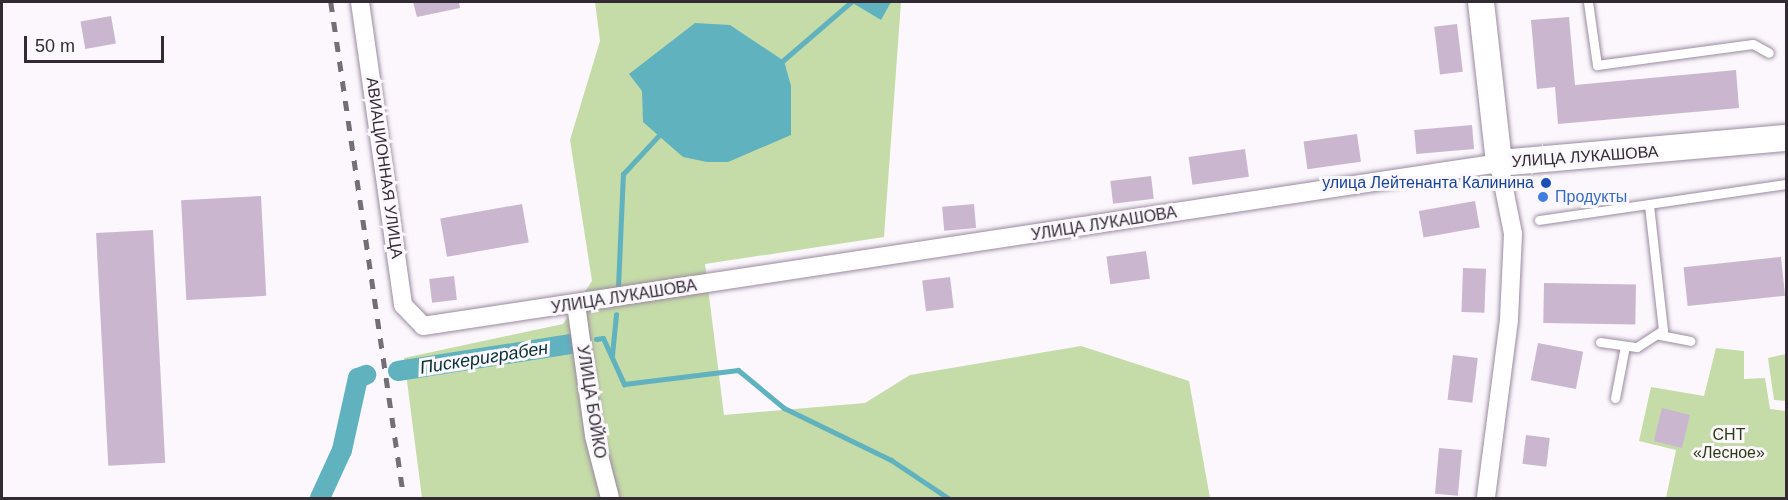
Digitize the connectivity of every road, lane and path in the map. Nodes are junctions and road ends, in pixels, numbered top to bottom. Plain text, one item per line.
1 (360, 2) edge
2 (1481, 2) edge
3 (1588, 2) edge
4 (1769, 52) dead end
5 (1786, 138) edge
6 (1499, 163) junction
7 (1786, 184) edge
8 (1649, 205) junction
9 (1539, 220) dead end
10 (576, 304) junction
11 (423, 326) joint
12 (1660, 335) junction
13 (1690, 341) dead end
14 (1600, 342) dead end
15 (1625, 346) junction
16 (1615, 398) dead end
17 (610, 498) edge
18 (1486, 498) edge

1 - 11 street, АВИАЦИОННАЯ УЛИЦА
2 - 6 main road
3 - 4 lane
5 - 6 main road, УЛИЦА ЛУКАШОВА
6 - 10 street, УЛИЦА ЛУКАШОВА
6 - 18 street
7 - 8 lane
8 - 9 lane
8 - 12 lane
10 - 11 street, УЛИЦА ЛУКАШОВА
10 - 17 street, УЛИЦА БОЙКО
12 - 13 lane
12 - 15 lane
14 - 15 lane
15 - 16 lane

